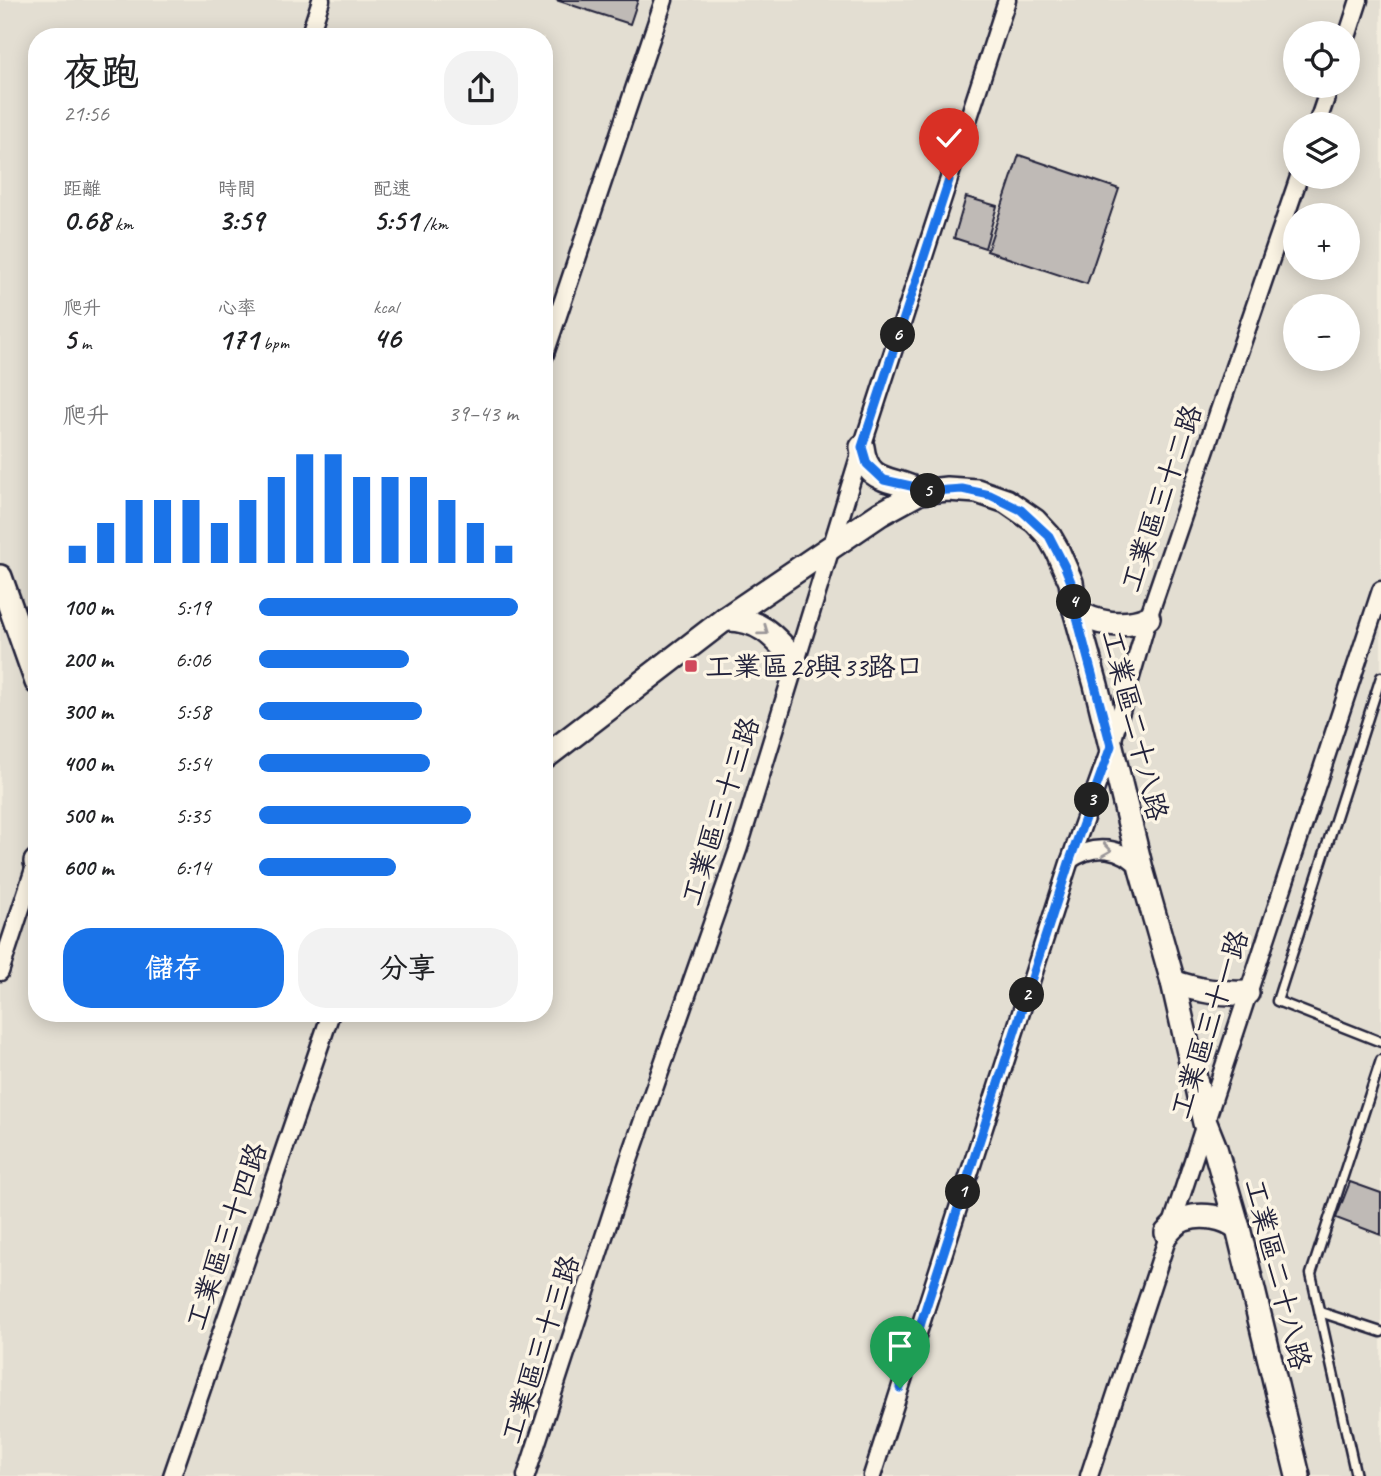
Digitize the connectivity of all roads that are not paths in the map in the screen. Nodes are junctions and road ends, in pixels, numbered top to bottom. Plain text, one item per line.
1 (321, 0) edge
2 (664, 0) edge
3 (1007, 0) edge
4 (1359, 0) edge
5 (1352, 21) edge
6 (312, 28) edge
7 (1295, 189) edge
8 (553, 330) edge
9 (862, 447) junction
10 (920, 492) junction
11 (830, 549) junction
12 (0, 577) edge
13 (1381, 590) edge
14 (1075, 610) junction
15 (1148, 618) junction
16 (725, 619) junction
17 (28, 647) edge
18 (795, 660) junction
19 (1381, 677) edge
20 (1111, 746) junction
21 (553, 751) edge
22 (1070, 860) junction
23 (1141, 869) junction
24 (28, 888) edge
25 (0, 972) edge
26 (1173, 982) junction
27 (1247, 993) junction
28 (328, 1022) edge
29 (1381, 1042) edge
30 (1381, 1060) edge
31 (1205, 1123) junction
32 (1238, 1228) junction
33 (1167, 1233) junction
34 (1320, 1312) junction
35 (1381, 1332) edge
36 (172, 1476) edge
37 (526, 1476) edge
38 (872, 1476) edge
39 (1089, 1476) edge
40 (1298, 1476) edge
41 (1356, 1476) edge

1 - 6 street
2 - 8 street
3 - 9 street, 工業區三十三路
4 - 5 street
7 - 15 street, 工業區三十二路
9 - 10 street
9 - 11 street, 工業區三十三路
10 - 11 street, 工業區二十八路
10 - 14 street, 工業區二十八路
11 - 16 street, 工業區二十八路
11 - 18 street, 工業區三十三路
12 - 17 street
13 - 27 street, 工業區三十一路
14 - 15 street
14 - 20 street, 工業區二十八路
15 - 20 street, 工業區三十二路
16 -> 18 street
16 - 21 street, 工業區二十八路
18 - 37 street, 工業區三十三路
19 - 29 lane
20 - 22 street, 工業區三十二路
20 - 23 street, 工業區二十八路
22 -> 23 street
22 - 38 street, 工業區三十二路
23 - 26 street, 工業區二十八路
24 - 25 street
26 - 27 street
26 - 31 street, 工業區二十八路
27 - 31 street, 工業區三十一路
28 - 36 street, 工業區三十四路
30 - 34 lane
31 - 32 street, 工業區二十八路
31 - 33 street, 工業區三十一路
32 - 33 street
32 - 40 street, 工業區二十八路
33 - 39 street, 工業區三十一路
34 - 35 lane
34 - 41 lane

